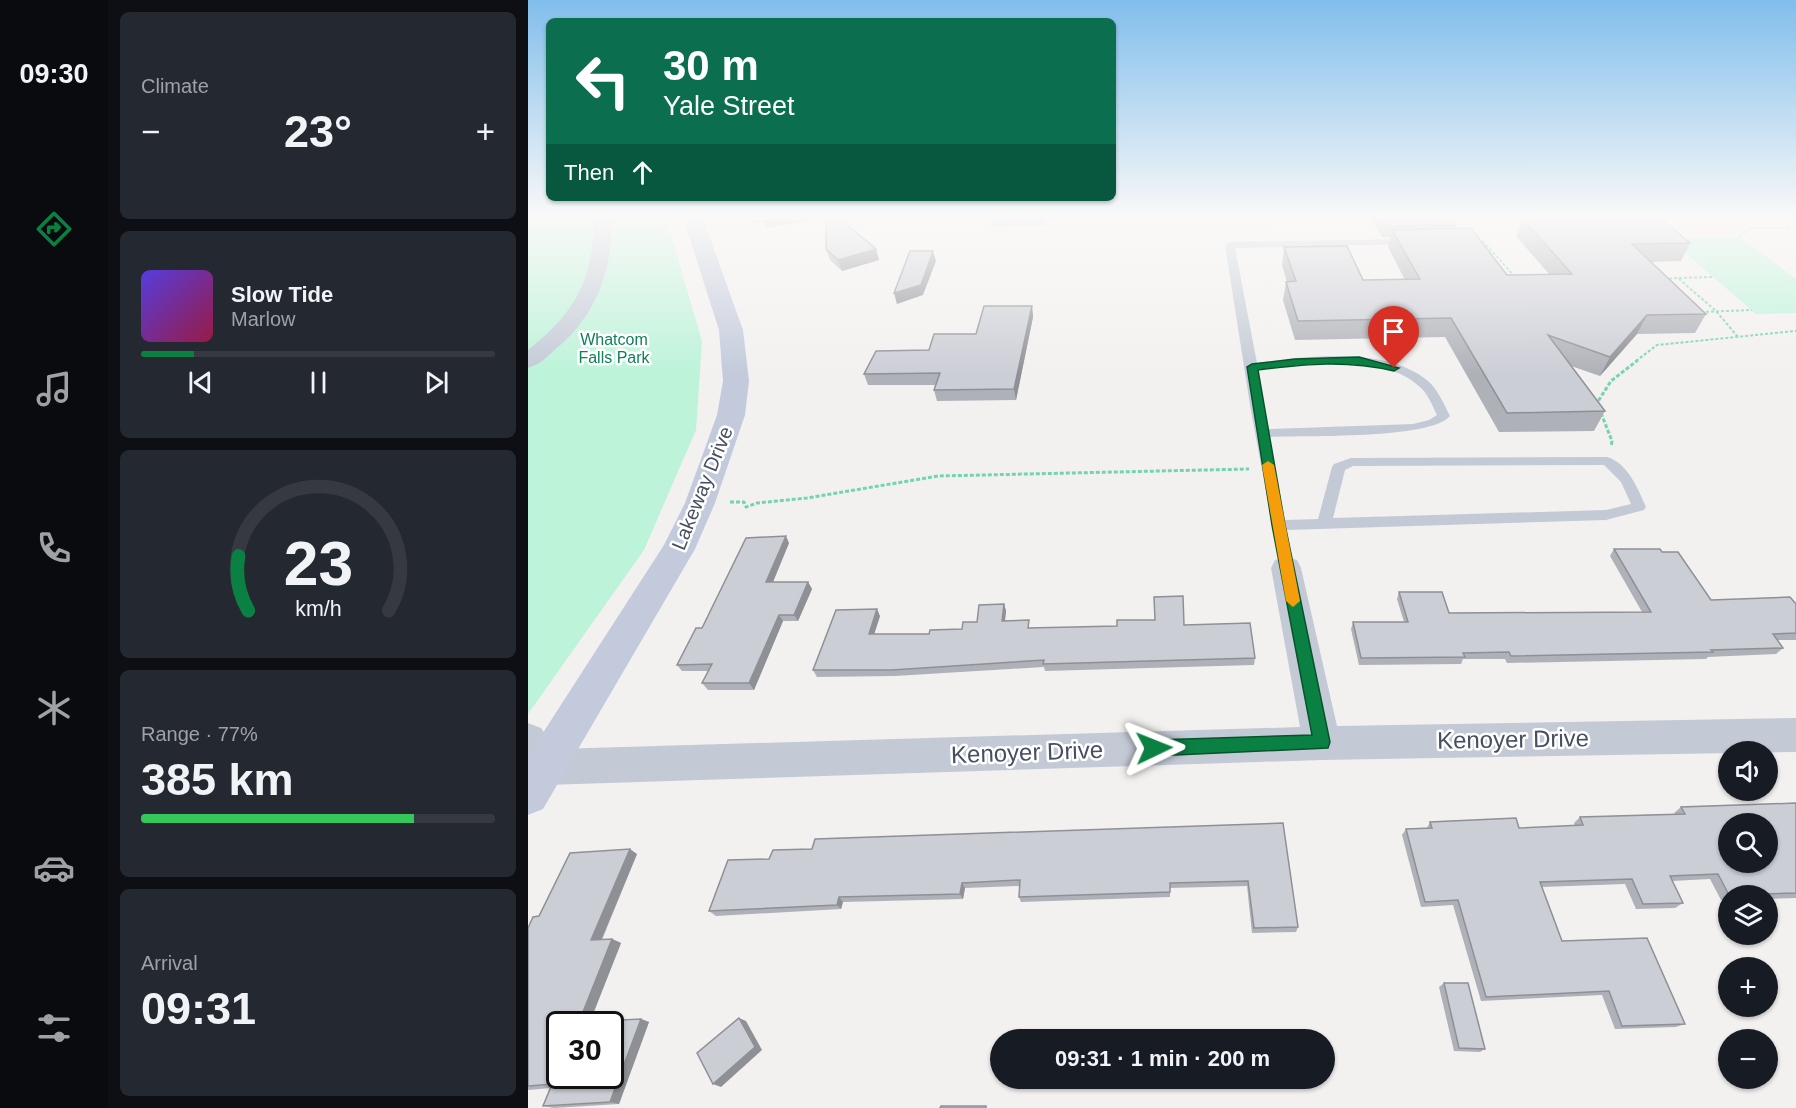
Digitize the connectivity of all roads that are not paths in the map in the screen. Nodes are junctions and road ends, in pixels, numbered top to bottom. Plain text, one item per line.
1 (596, 271) edge
2 (711, 271) edge
3 (1235, 271) edge
4 (528, 361) edge
5 (1252, 367) junction
6 (1262, 433) junction
7 (1324, 524) junction
8 (1278, 525) junction
9 (1286, 568) joint
10 (1796, 735) edge
11 (1322, 742) junction
12 (534, 767) edge

1 - 4 street
2 - 12 main road, Lakeway Drive
3 - 5 lane
5 - 6 lane
5 - 6 lane
6 - 8 lane
7 - 7 lane
7 - 8 lane
8 - 9 lane
9 - 11 street
10 - 11 street, Kenoyer Drive
11 - 12 street, Kenoyer Drive

